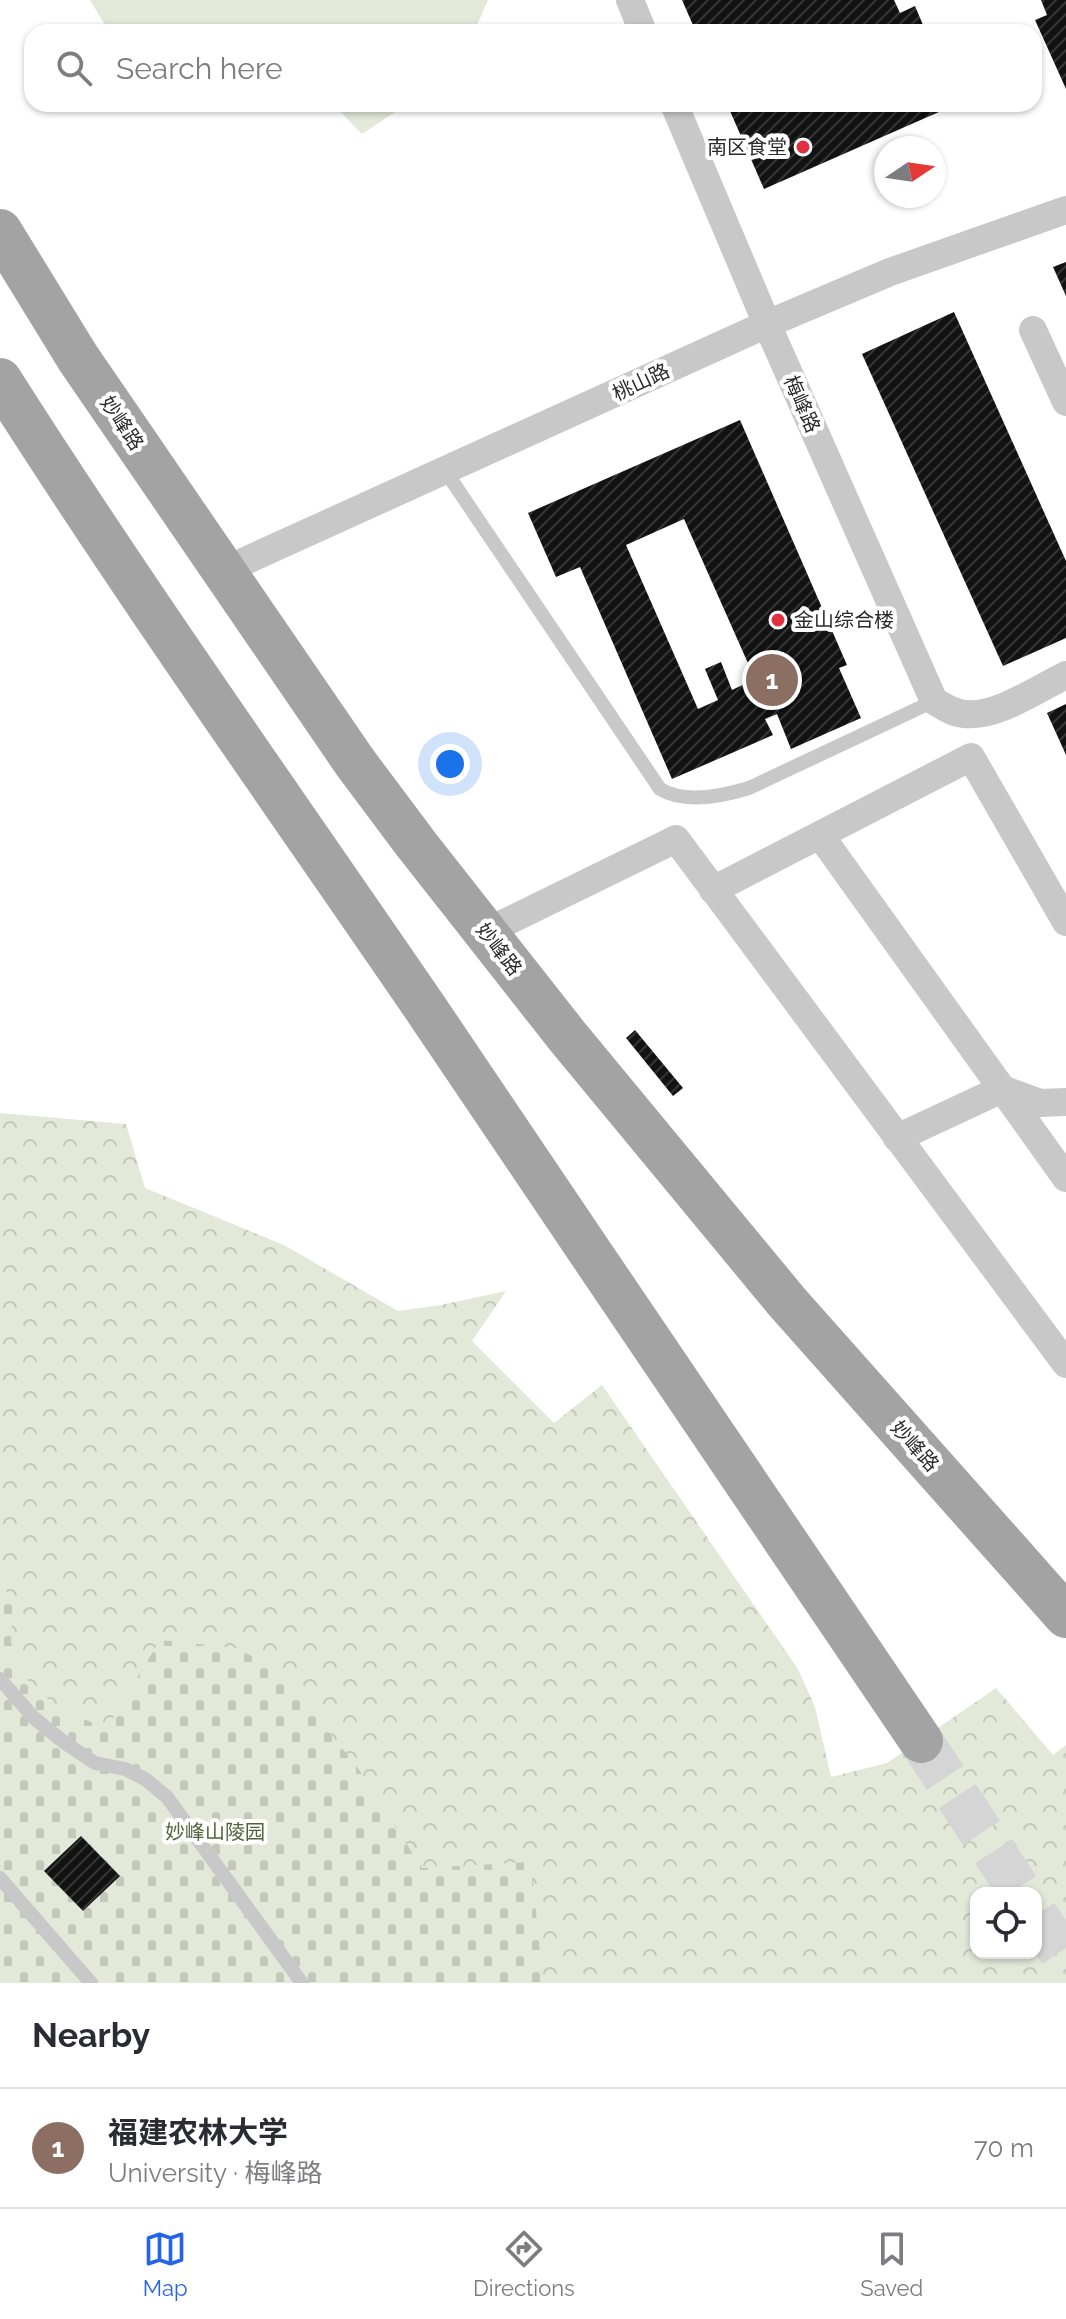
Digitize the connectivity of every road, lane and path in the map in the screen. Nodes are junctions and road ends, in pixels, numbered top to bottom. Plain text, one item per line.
1 (630, 0) edge
2 (640, 24) edge
3 (677, 112) edge
4 (1066, 210) edge
5 (0, 231) edge
6 (767, 324) junction
7 (1033, 330) dead end
8 (0, 380) edge
9 (1066, 402) edge
10 (446, 472) junction
11 (223, 571) junction
12 (1066, 675) edge
13 (934, 701) junction
14 (820, 835) junction
15 (713, 890) junction
16 (1066, 922) edge
17 (486, 932) junction
18 (1002, 1089) junction
19 (1066, 1102) edge
20 (897, 1138) junction
21 (1066, 1178) edge
22 (1066, 1364) edge
23 (1066, 1616) edge
24 (0, 1679) edge
25 (921, 1741) tunnel mouth
26 (0, 1878) edge
27 (91, 1983) edge
28 (302, 1983) edge

1 - 2 street
3 - 6 street, 梅峰路
4 - 6 street, 桃山路
5 - 11 main road, 妙峰路
6 - 10 street, 桃山路
6 - 13 street, 梅峰路
7 - 9 street
8 - 25 main road
10 - 11 street, 桃山路
10 - 13 lane
11 - 17 main road, 妙峰路
12 - 13 street
14 - 15 street
14 - 16 street
14 - 18 street
15 - 17 street
15 - 20 street
17 - 23 main road, 妙峰路
18 - 19 street
18 - 20 street
18 - 21 street
20 - 22 street
24 - 28 lane
26 - 27 lane

